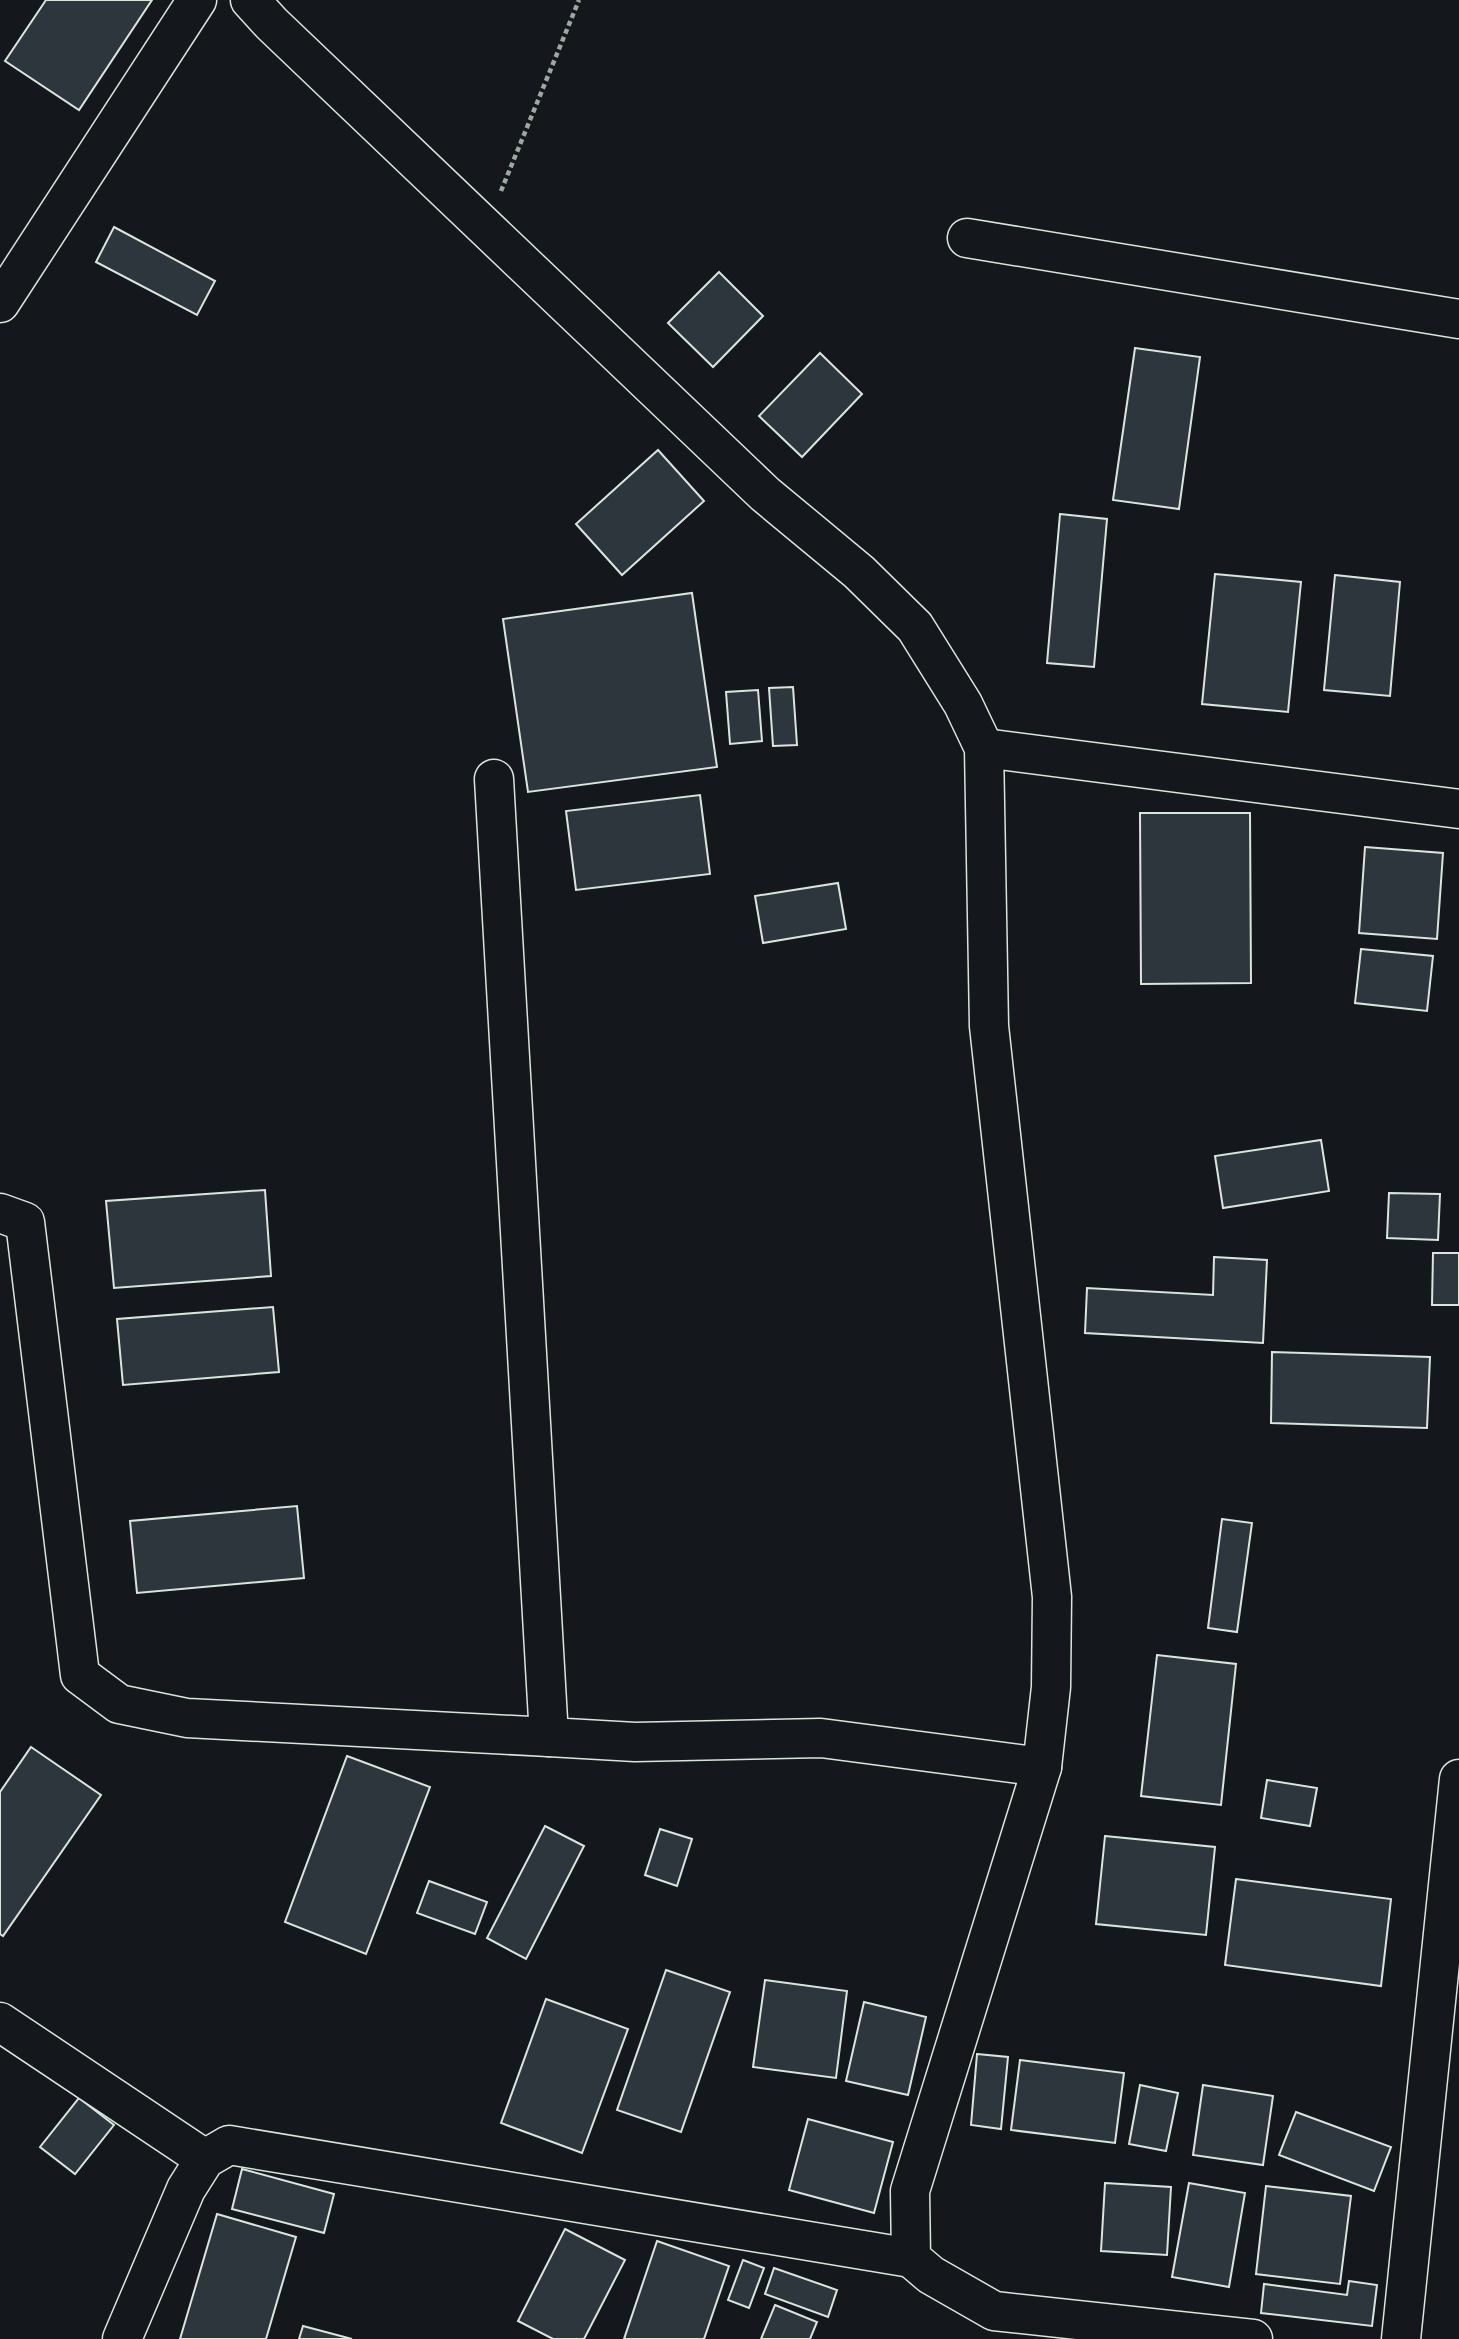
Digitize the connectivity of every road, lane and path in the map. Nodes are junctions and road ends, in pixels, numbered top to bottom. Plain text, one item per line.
1 (197, 0) edge
2 (250, 0) edge
3 (579, 0) edge
4 (486, 228) junction
5 (967, 238) dead end
6 (0, 303) edge
7 (1459, 318) edge
8 (984, 748) junction
9 (494, 779) dead end
10 (1459, 809) edge
11 (0, 1213) edge
12 (549, 1737) junction
13 (1042, 1767) junction
14 (1459, 1779) edge
15 (0, 2022) edge
16 (205, 2159) junction
17 (911, 2258) junction
18 (122, 2339) edge
19 (1253, 2339) edge
20 (1401, 2339) edge

1 - 6 street
2 - 4 street
3 - 4 path
4 - 8 street
5 - 7 street
8 - 10 street
8 - 13 street
9 - 12 street
11 - 12 street
12 - 13 street
13 - 17 street
14 - 20 street
15 - 16 street
16 - 17 street
16 - 18 street
17 - 19 street

